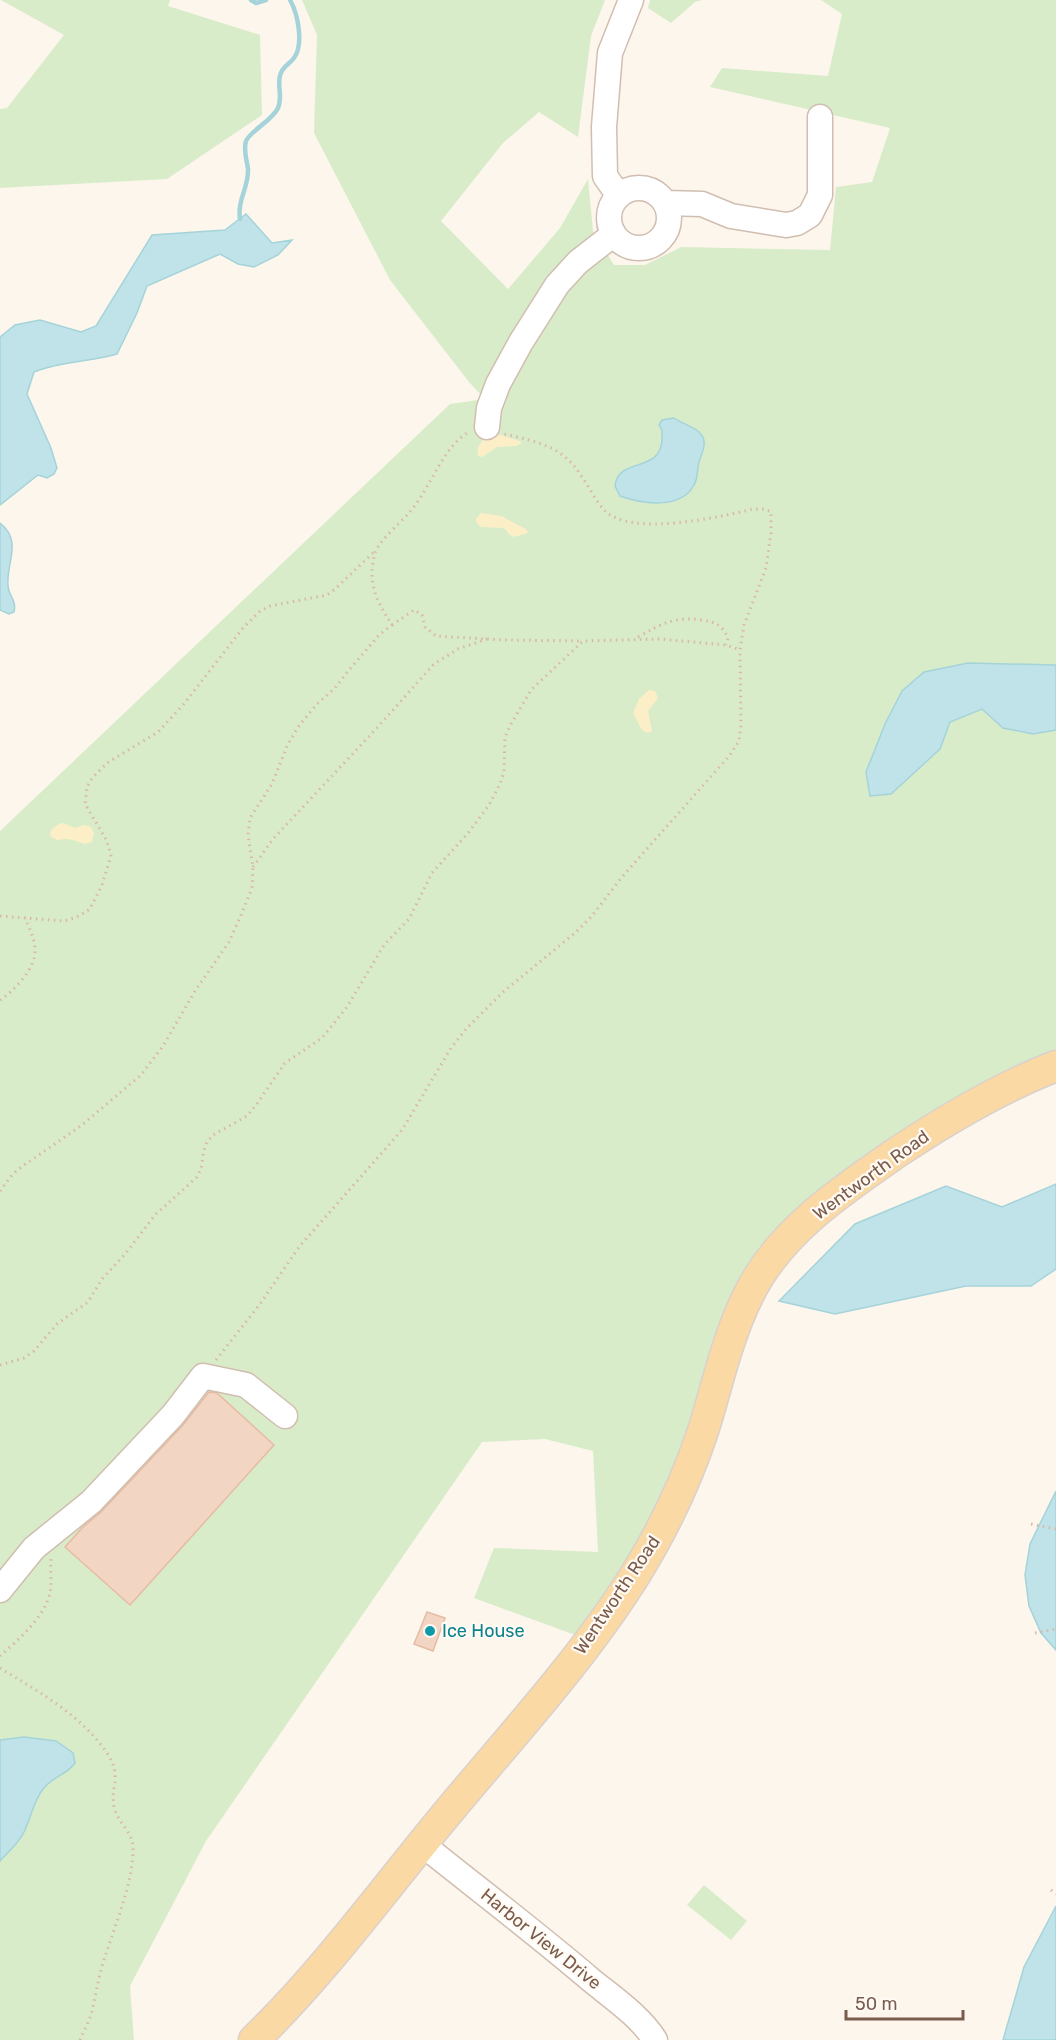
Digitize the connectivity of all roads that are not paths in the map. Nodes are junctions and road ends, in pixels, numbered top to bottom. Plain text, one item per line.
1 (631, 0) edge
2 (820, 117) dead end
3 (619, 196) junction
4 (665, 203) junction
5 (614, 234) junction
6 (487, 427) road end
7 (1056, 1066) edge
8 (285, 1416) dead end
9 (0, 1590) edge
10 (422, 1844) junction
11 (254, 2040) edge
12 (655, 2040) edge

1 - 3 street
2 - 4 street
3 - 4 street
3 - 5 street
4 - 5 street
5 - 6 street
7 - 10 main road, Wentworth Road
8 - 9 street
10 - 11 main road, Wentworth Road
10 - 12 street, Harbor View Drive

